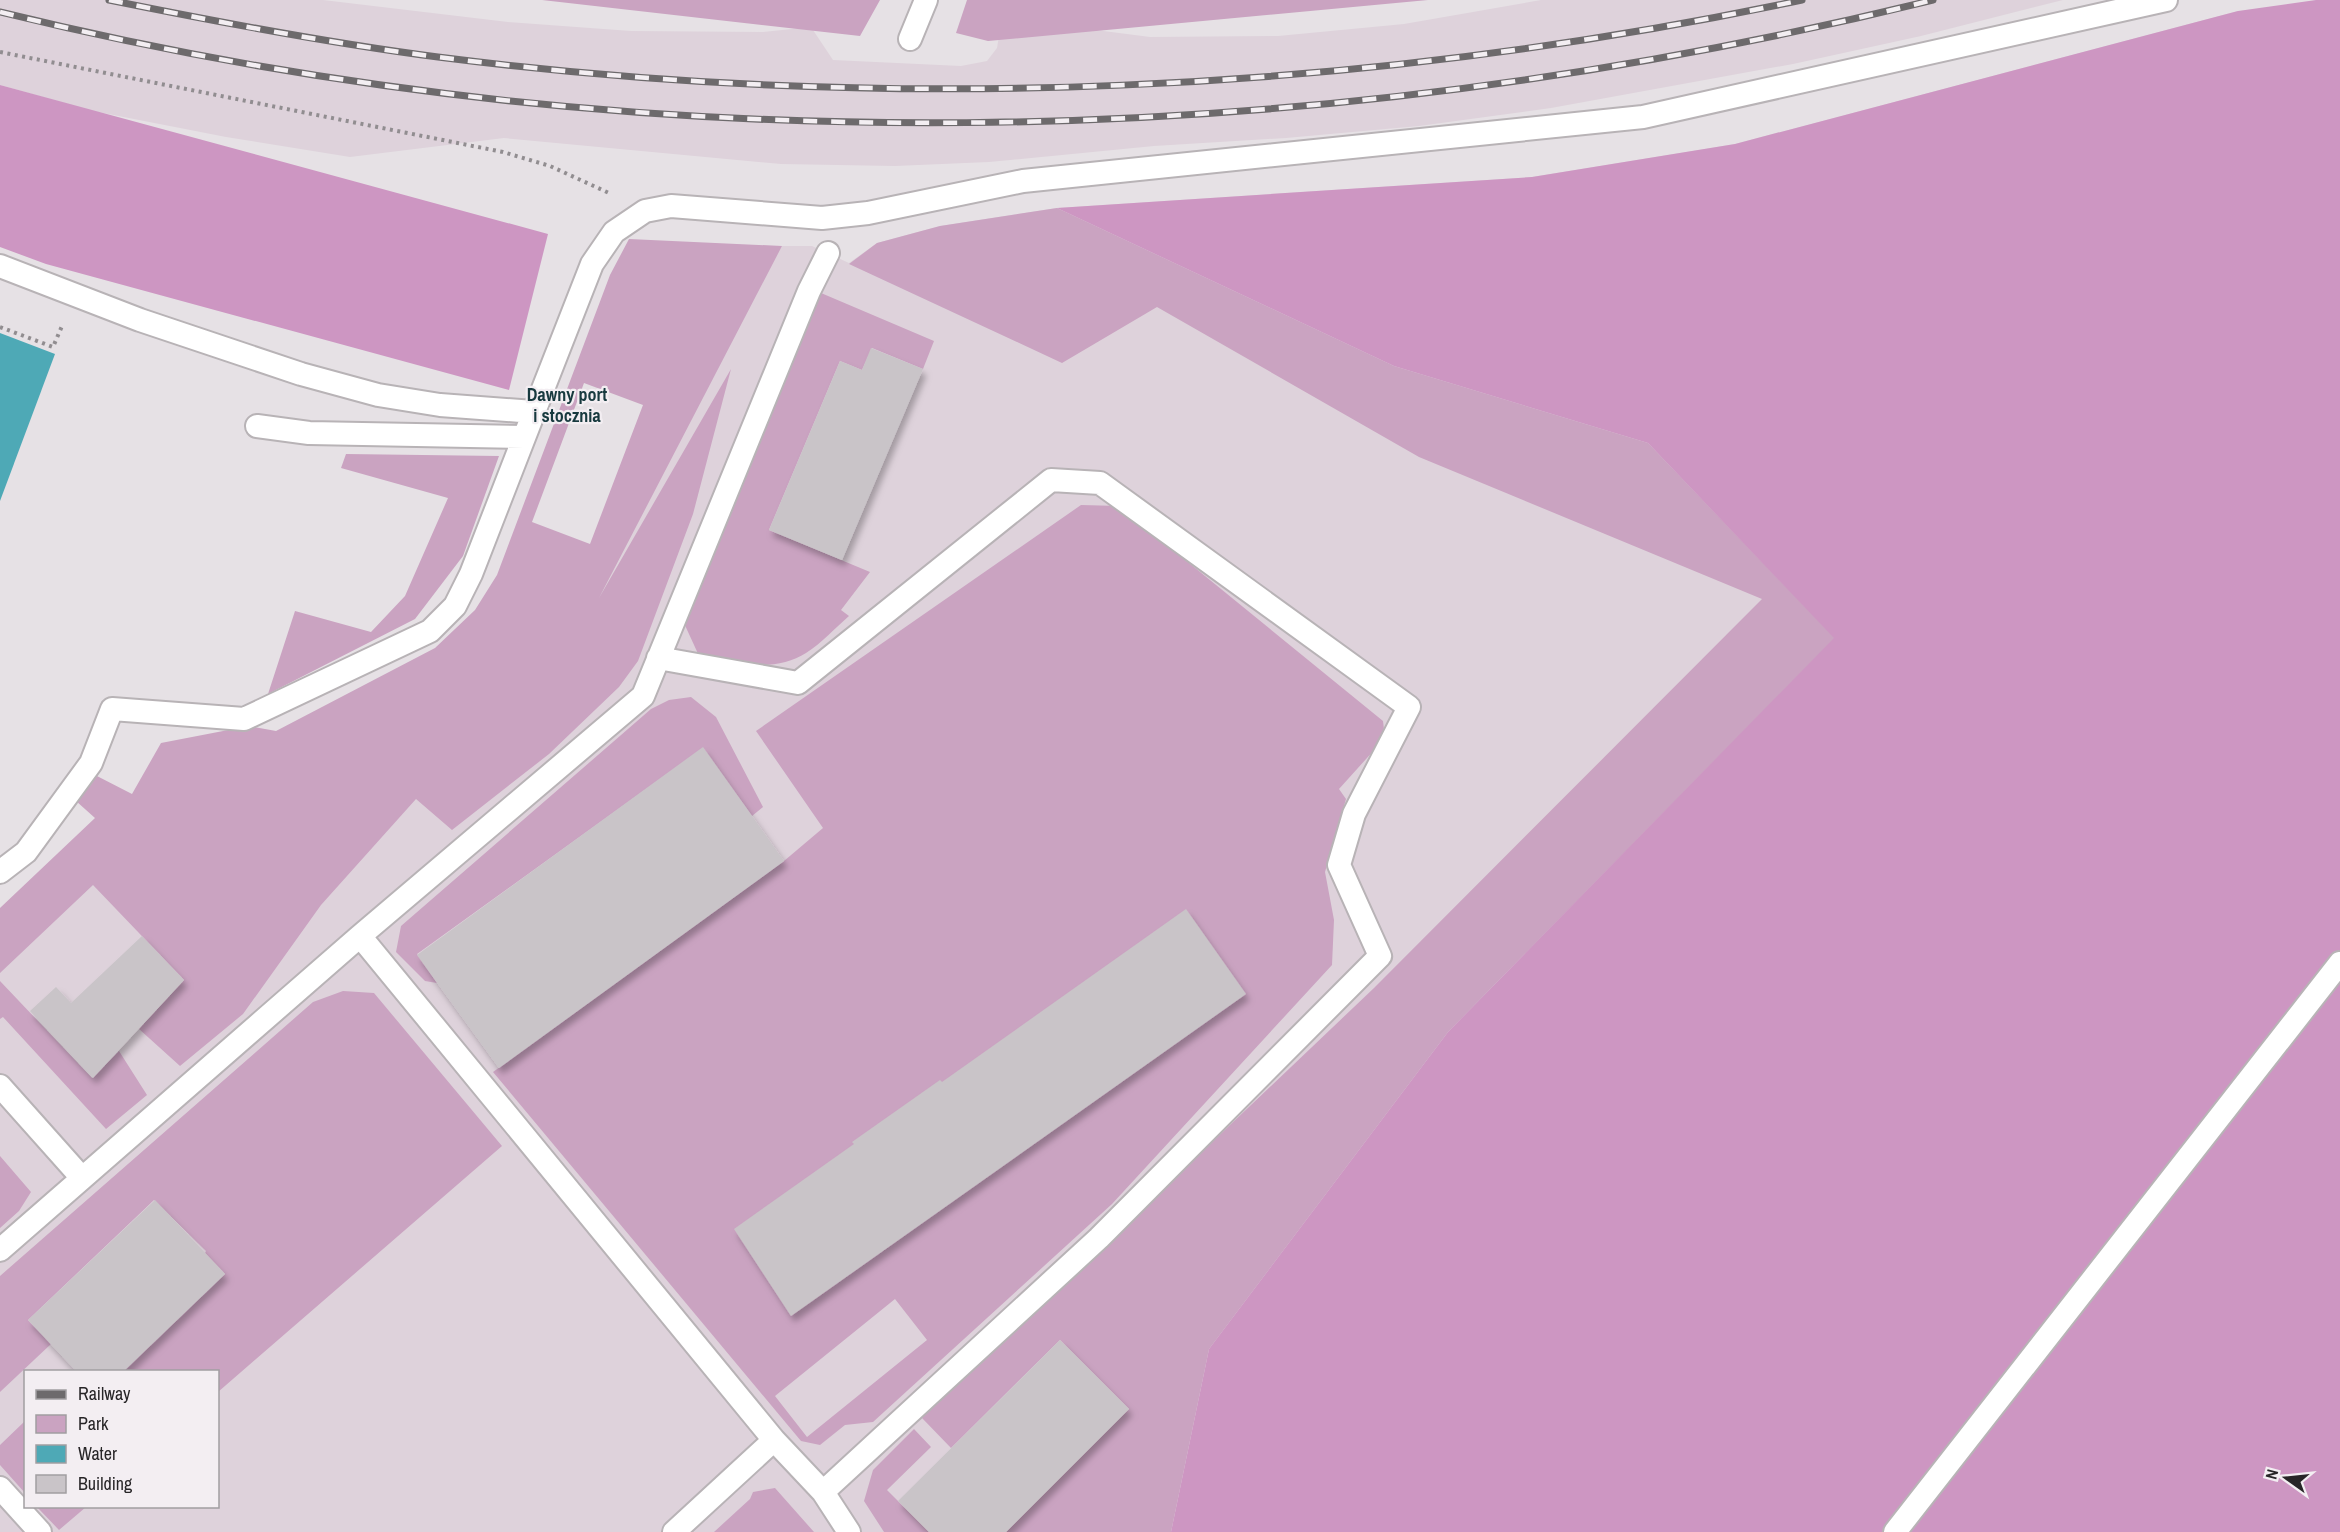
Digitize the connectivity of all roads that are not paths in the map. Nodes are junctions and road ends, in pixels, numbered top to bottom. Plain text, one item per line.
1 (926, 0) edge
2 (2166, 0) edge
3 (910, 39) dead end
4 (828, 253) dead end
5 (0, 266) edge
6 (534, 412) junction
7 (257, 426) dead end
8 (524, 437) junction
9 (658, 658) junction
10 (0, 872) edge
11 (360, 936) junction
12 (2340, 963) edge
13 (0, 1086) edge
14 (82, 1178) junction
15 (0, 1250) edge
16 (774, 1440) junction
17 (0, 1488) edge
18 (823, 1492) junction
19 (40, 1532) edge
20 (674, 1532) edge
21 (849, 1532) edge
22 (1895, 1532) edge

1 - 3 lane
2 - 6 lane
4 - 9 lane
5 - 6 lane
6 - 8 lane
7 - 8 lane
8 - 10 lane
9 - 11 lane
9 - 18 lane
11 - 14 lane
11 - 16 lane
12 - 22 lane
13 - 14 lane
14 - 15 lane
16 - 18 lane
16 - 20 lane
17 - 19 lane
18 - 21 lane

